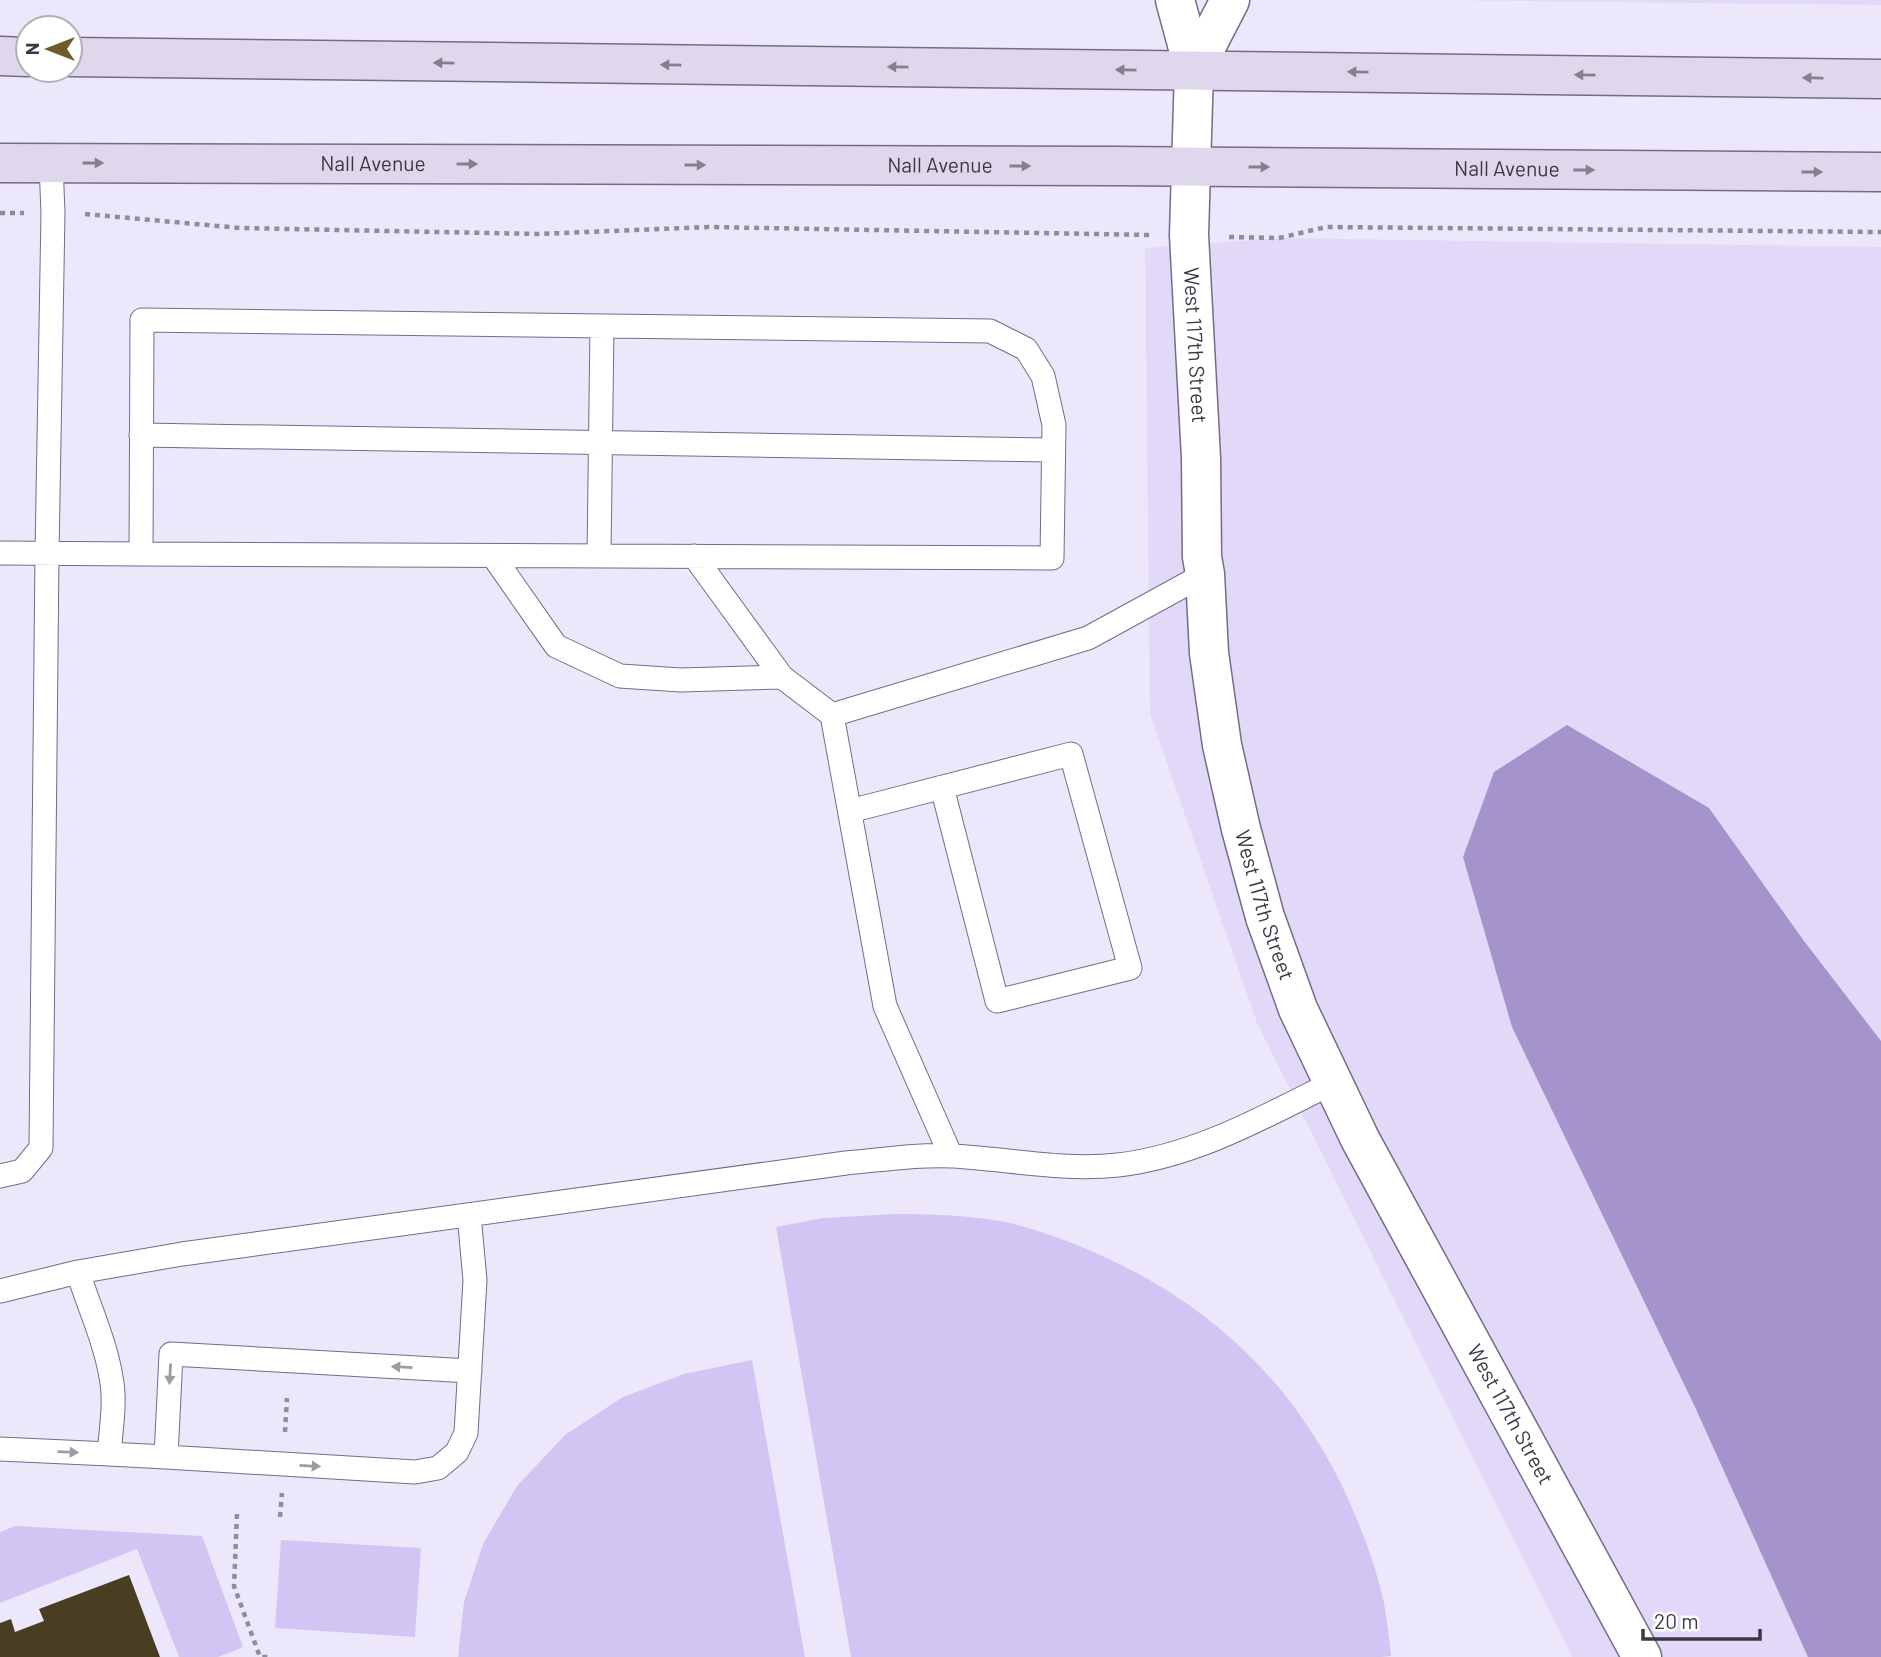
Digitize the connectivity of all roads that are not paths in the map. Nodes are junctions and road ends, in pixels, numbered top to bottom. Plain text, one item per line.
1 (1175, 0) edge
2 (1230, 0) edge
3 (84, 57) edge
4 (1194, 70) junction
5 (1881, 79) edge
6 (0, 163) edge
7 (51, 163) junction
8 (1190, 167) junction
9 (1881, 173) edge
10 (603, 326) junction
11 (141, 435) junction
12 (600, 443) junction
13 (1053, 450) junction
14 (0, 553) edge
15 (47, 554) junction
16 (141, 554) junction
17 (493, 556) junction
18 (598, 556) junction
19 (694, 556) junction
20 (1205, 573) junction
21 (782, 677) junction
22 (832, 715) junction
23 (943, 787) junction
24 (850, 811) junction
25 (1332, 1083) junction
26 (951, 1156) junction
27 (0, 1177) edge
28 (469, 1215) junction
29 (78, 1272) junction
30 (0, 1291) edge
31 (470, 1371) junction
32 (0, 1449) edge
33 (109, 1454) junction
34 (166, 1457) junction
35 (1642, 1657) edge

1 - 4 street, West 117th Street
2 - 4 street, West 117th Street
4 -> 3 main road
5 -> 4 main road
4 - 8 street, West 117th Street
6 - 7 main road, Nall Avenue
7 -> 8 main road, Nall Avenue
7 - 15 lane
8 -> 9 main road, Nall Avenue
8 - 20 street, West 117th Street
10 - 11 lane
10 - 12 lane
10 - 13 lane
11 - 12 lane
11 - 16 lane
12 - 13 lane
12 - 18 lane
13 - 19 lane
14 - 15 lane
15 - 16 lane
15 - 27 lane
16 - 17 lane
17 - 18 lane
17 - 21 lane
18 - 19 lane
19 - 21 lane
20 - 22 lane
20 - 25 street, West 117th Street
21 - 22 lane
22 - 24 lane
23 - 23 lane
23 - 24 lane
24 - 26 lane
25 - 26 lane
25 - 35 street, West 117th Street
26 - 28 lane
28 - 29 lane
28 - 31 lane
29 - 30 lane
29 - 33 lane
34 -> 31 lane
31 -> 34 lane
32 -> 33 lane
33 - 34 lane

